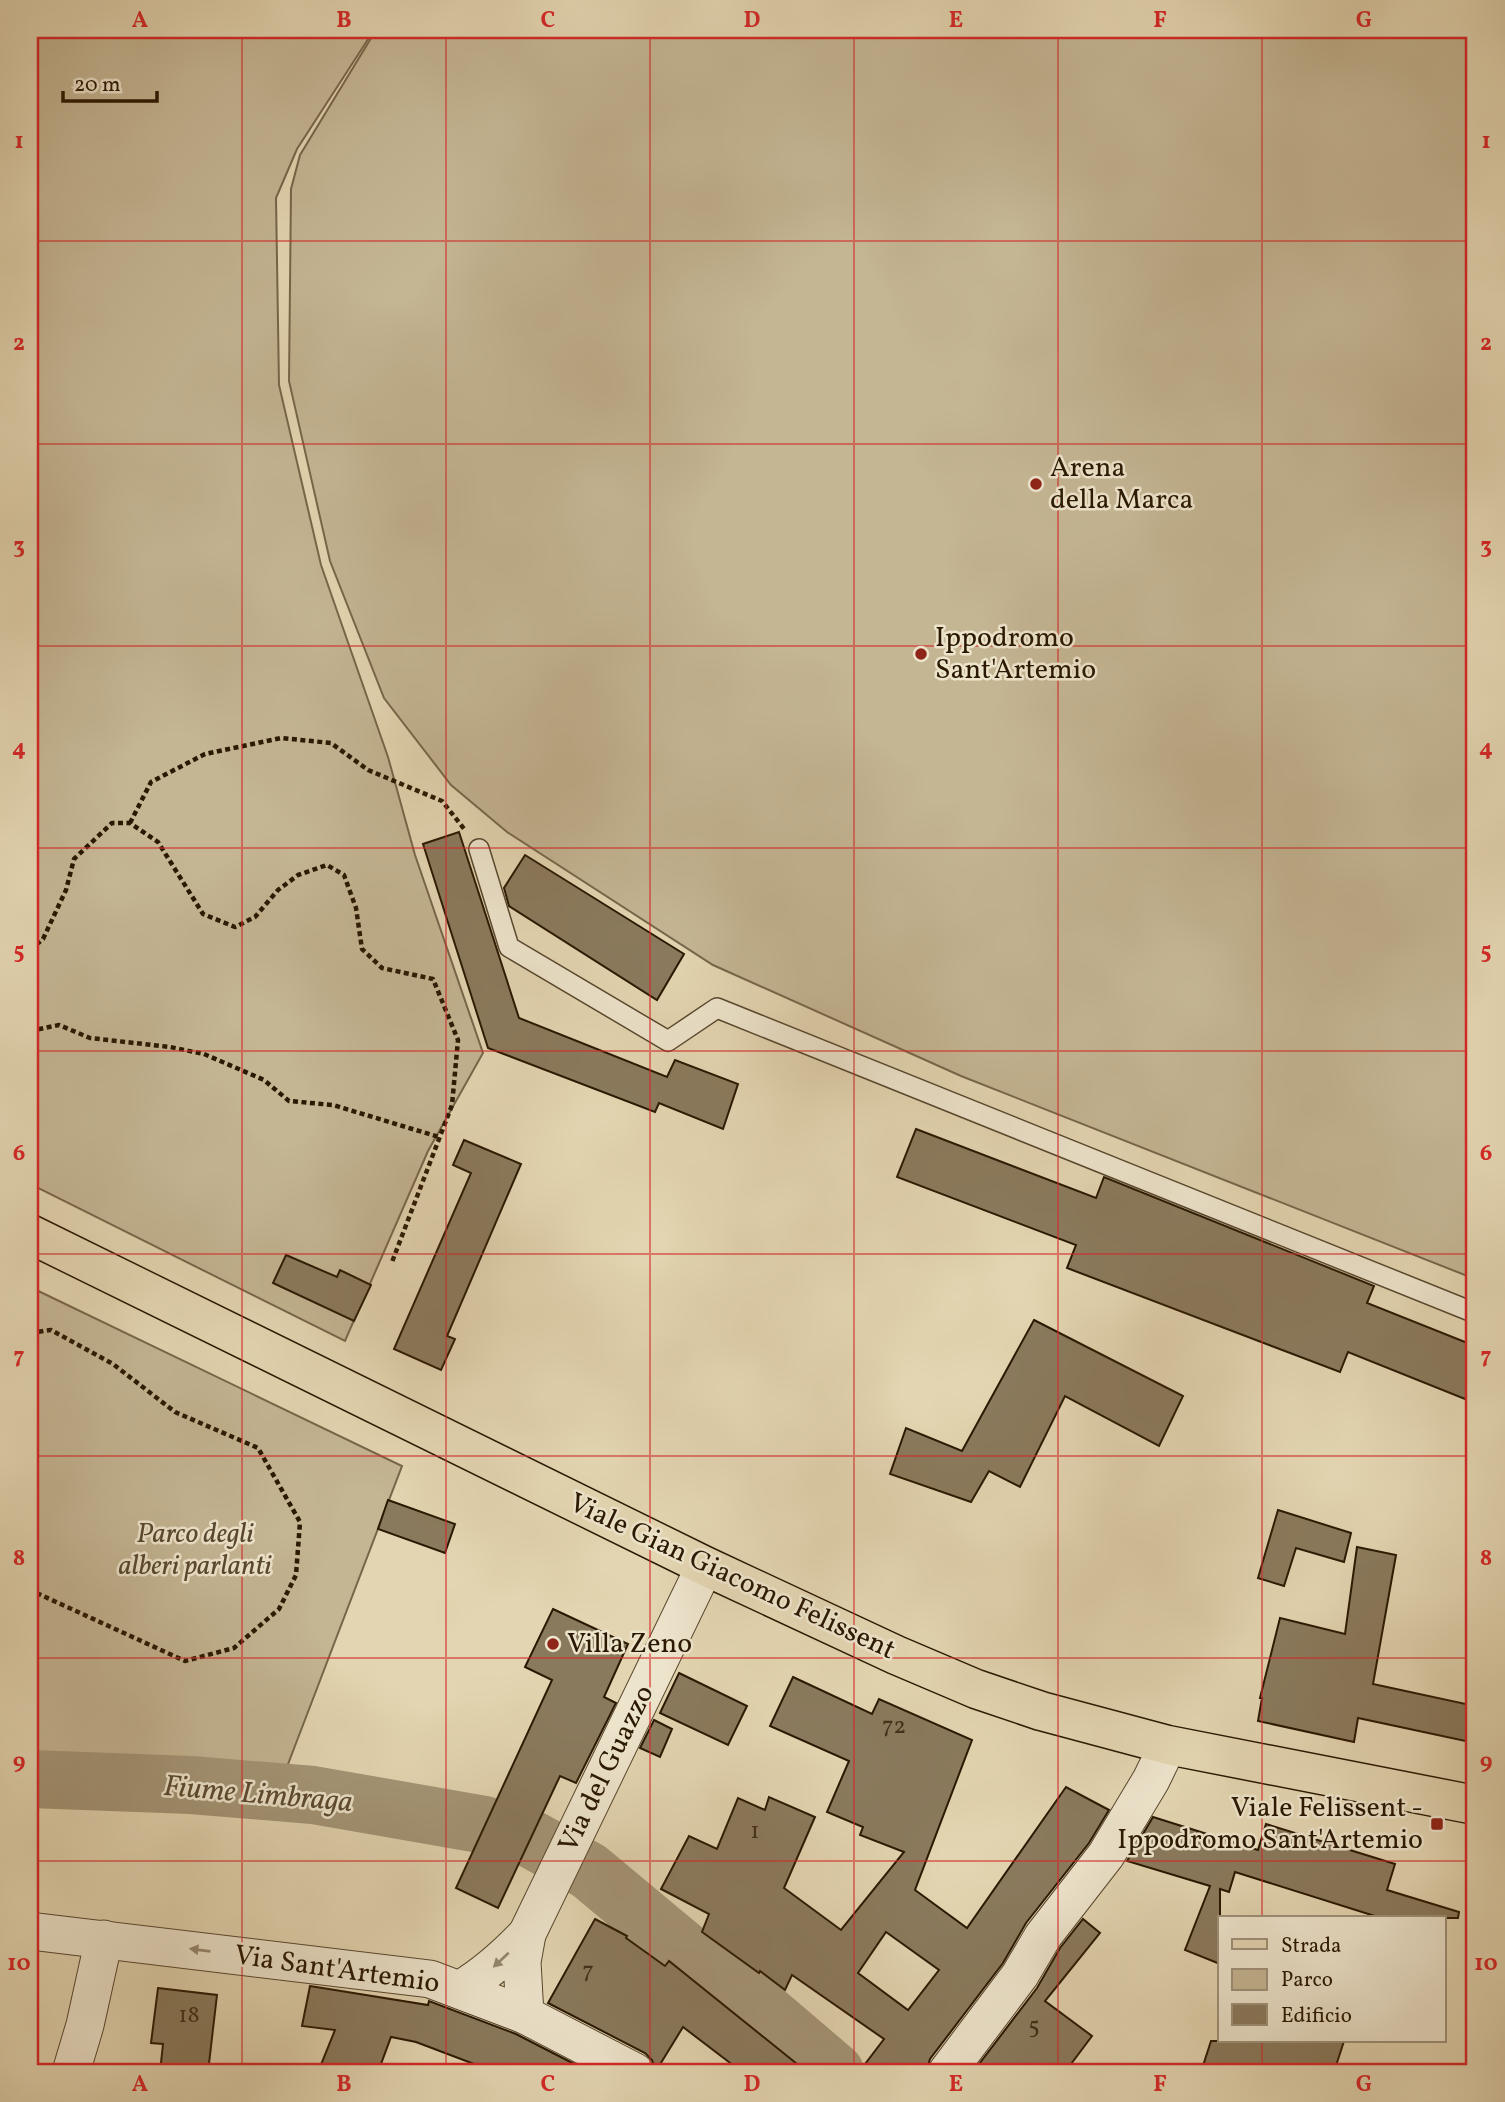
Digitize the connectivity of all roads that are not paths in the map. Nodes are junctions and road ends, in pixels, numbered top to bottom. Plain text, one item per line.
1 (479, 849) road end
2 (30, 1234) edge
3 (1475, 1313) edge
4 (705, 1566) junction
5 (1168, 1745) junction
6 (1475, 1805) edge
7 (30, 1931) edge
8 (527, 1934) junction
9 (104, 1939) junction
10 (461, 1989) junction
11 (526, 2015) junction
12 (71, 2072) edge
13 (635, 2072) edge
14 (947, 2072) edge

1 - 3 lane
2 - 4 main road, Viale Gian Giacomo Felissent
4 - 5 main road, Viale Gian Giacomo Felissent
4 - 8 street, Via del Guazzo
5 - 6 main road, Viale Gian Giacomo Felissent
5 - 14 street
7 - 9 street, Via Sant'Artemio
8 -> 10 street, Via del Guazzo
8 - 11 street, Via del Guazzo
10 -> 9 street, Via Sant'Artemio
9 - 12 street
10 - 11 street, Via Sant'Artemio
11 - 13 street, Via Sant'Artemio

